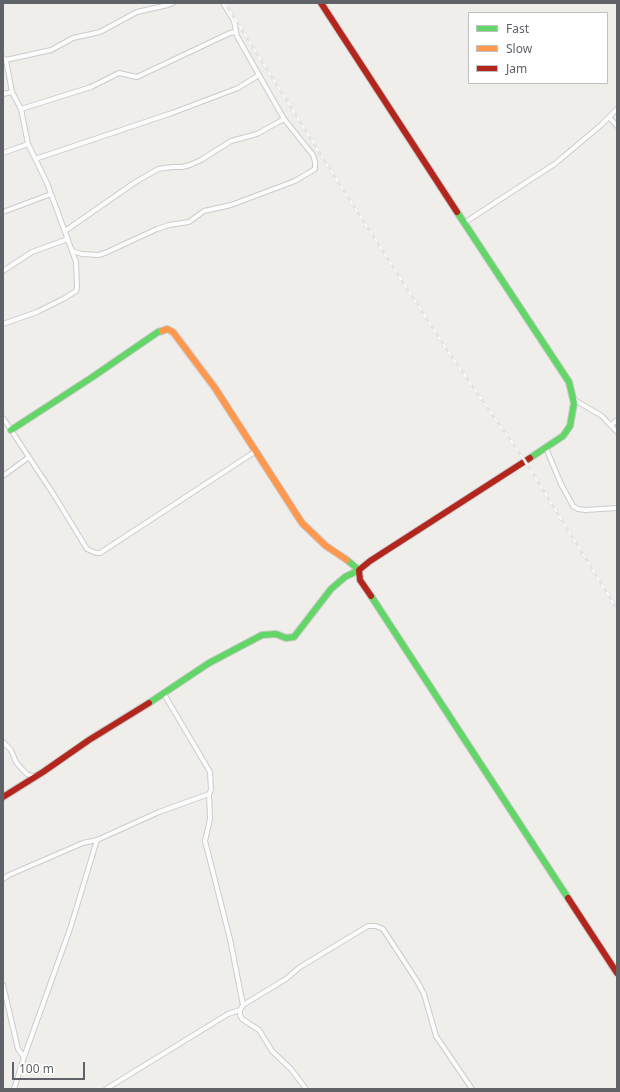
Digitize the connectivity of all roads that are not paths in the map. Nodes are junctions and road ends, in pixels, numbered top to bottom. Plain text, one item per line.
1 (174, 3) edge
2 (223, 3) edge
3 (321, 3) edge
4 (236, 32) junction
5 (4, 59) edge
6 (259, 75) junction
7 (12, 92) junction
8 (3, 94) edge
9 (21, 109) junction
10 (617, 109) edge
11 (609, 117) junction
12 (284, 119) junction
13 (617, 126) edge
14 (28, 144) junction
15 (3, 153) edge
16 (35, 159) junction
17 (51, 194) junction
18 (3, 212) edge
19 (464, 223) junction
20 (65, 231) junction
21 (68, 239) junction
22 (72, 251) junction
23 (3, 271) edge
24 (3, 324) edge
25 (573, 399) junction
26 (3, 418) edge
27 (617, 420) edge
28 (611, 425) junction
29 (11, 430) junction
30 (617, 432) edge
31 (546, 448) junction
32 (256, 451) junction
33 (29, 457) junction
34 (3, 476) edge
35 (617, 508) edge
36 (359, 570) junction
37 (164, 694) junction
38 (3, 742) edge
39 (35, 777) junction
40 (209, 794) junction
41 (3, 797) edge
42 (97, 840) junction
43 (3, 879) edge
44 (617, 973) edge
45 (3, 985) edge
46 (243, 1005) junction
47 (240, 1010) junction
48 (24, 1058) junction
49 (14, 1089) edge
50 (106, 1089) edge
51 (306, 1089) edge
52 (472, 1089) edge

1 - 5 street
2 - 4 street
3 - 19 street
4 - 6 street
4 - 9 street
5 - 7 street
6 - 12 street
6 - 16 street
7 - 8 street
7 - 9 street
9 - 14 street
10 - 11 street
11 - 13 street
11 - 19 street
12 - 20 street
12 - 22 street
14 - 15 street
14 - 16 street
16 - 17 street
17 - 18 street
17 - 20 street
19 - 25 street
20 - 21 street
21 - 22 street
21 - 23 street
22 - 24 street
25 - 28 street
25 - 31 street
26 - 29 street
27 - 28 street
28 - 30 street
29 - 32 street
29 - 33 street
31 - 35 street
31 - 36 street
32 - 33 street
32 - 36 street
33 - 34 street
36 - 37 street
36 - 44 street
37 - 39 street
37 - 40 street
38 - 39 street
39 - 41 street
40 - 42 street
40 - 46 street
42 - 43 street
42 - 48 street
45 - 48 street
46 - 47 street
46 - 52 street
47 - 50 street
47 - 51 street
48 - 49 street

